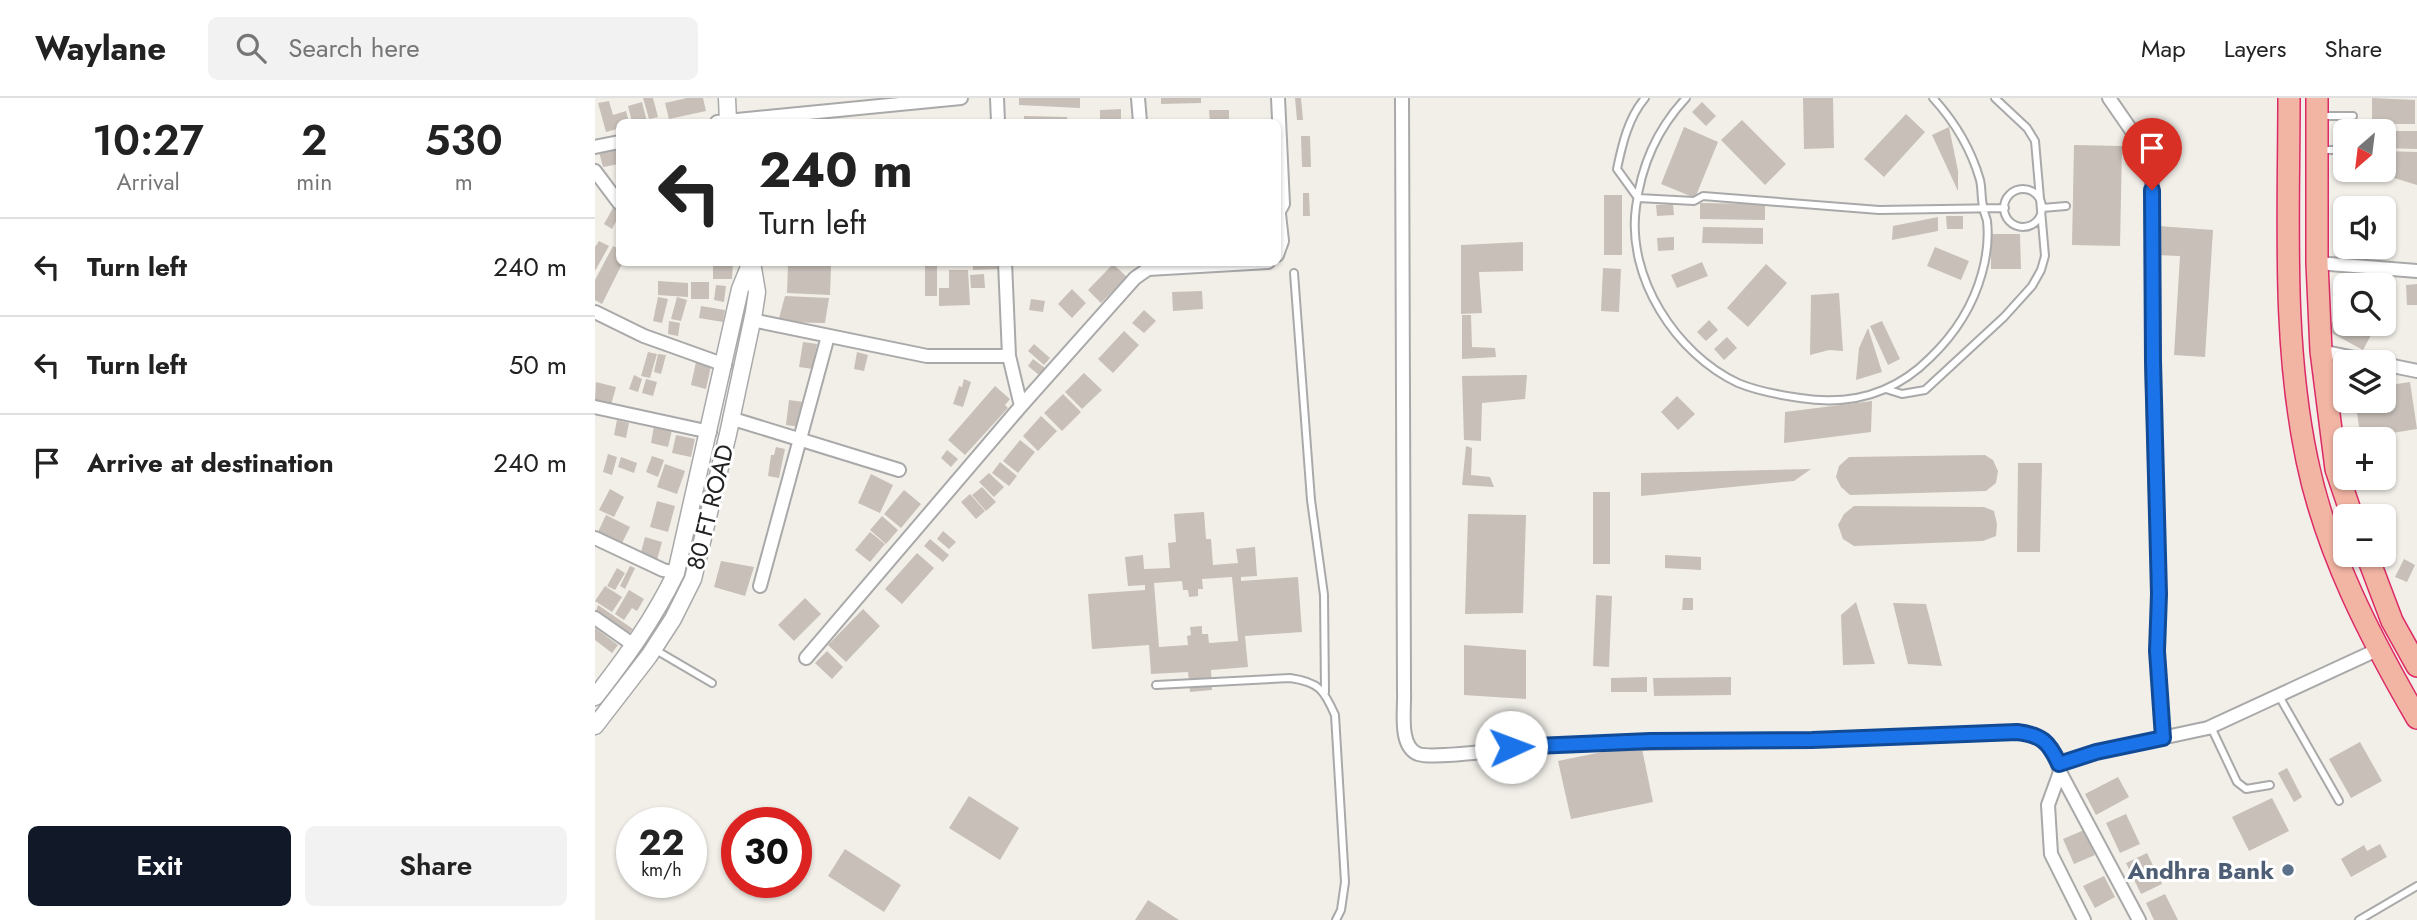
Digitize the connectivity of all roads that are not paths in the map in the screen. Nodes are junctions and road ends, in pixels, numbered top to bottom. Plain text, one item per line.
1 (727, 98) edge
2 (961, 98) edge
3 (997, 98) edge
4 (1138, 98) edge
5 (1278, 98) edge
6 (1402, 98) edge
7 (1645, 98) edge
8 (1686, 98) edge
9 (1933, 98) edge
10 (1995, 98) edge
11 (2109, 98) edge
12 (2289, 98) edge
13 (2317, 107) edge
14 (2353, 116) dead end
15 (724, 119) edge
16 (754, 119) edge
17 (998, 119) edge
18 (1140, 119) edge
19 (1279, 119) edge
20 (616, 143) edge
21 (595, 147) edge
22 (2317, 150) junction
23 (2333, 150) edge
24 (1281, 162) edge
25 (595, 171) edge
26 (2289, 195) junction
27 (1637, 198) junction
28 (2317, 198) junction
29 (616, 199) edge
30 (2066, 206) dead end
31 (1281, 208) edge
32 (2005, 208) junction
33 (2042, 208) junction
34 (1983, 209) junction
35 (2316, 263) junction
36 (750, 266) edge
37 (753, 266) edge
38 (1005, 266) edge
39 (1148, 266) edge
40 (2417, 271) edge
41 (1294, 273) dead end
42 (595, 312) edge
43 (752, 320) junction
44 (828, 336) junction
45 (2321, 351) junction
46 (2333, 353) edge
47 (1009, 356) junction
48 (725, 365) junction
49 (2396, 367) edge
50 (2417, 371) edge
51 (1886, 389) junction
52 (1021, 406) junction
53 (595, 407) edge
54 (730, 418) junction
55 (710, 432) junction
56 (800, 440) junction
57 (899, 470) dead end
58 (2349, 504) edge
59 (595, 538) edge
60 (2372, 567) edge
61 (676, 573) junction
62 (760, 586) dead end
63 (595, 618) edge
64 (635, 646) junction
65 (654, 649) junction
66 (2379, 649) junction
67 (806, 658) dead end
68 (2417, 666) edge
69 (712, 683) dead end
70 (1156, 685) dead end
71 (1325, 692) junction
72 (2279, 696) junction
73 (595, 697) edge
74 (2417, 718) edge
75 (595, 726) edge
76 (2211, 727) junction
77 (2163, 738) junction
78 (2060, 768) junction
79 (2270, 785) dead end
80 (2339, 801) dead end
81 (2417, 886) edge
82 (1336, 920) edge
83 (2084, 920) edge
84 (2139, 920) edge
85 (2359, 920) edge

1 - 15 street
2 - 16 street
3 - 17 street
4 - 18 street
5 - 19 street
6 - 78 street
7 - 27 lane
8 - 27 lane
9 - 34 lane
10 - 33 lane
11 - 77 street
12 - 26 highway
13 - 14 lane
13 - 22 highway
20 - 21 street
22 - 23 lane
22 - 28 highway
24 - 31 street
25 - 29 street
26 - 28 highway
26 - 66 highway
27 - 34 lane
27 - 51 lane
28 - 35 highway
30 - 33 lane
32 - 33 lane
32 - 33 lane
32 - 34 lane
33 - 51 lane
34 - 51 lane
35 - 40 street
35 - 45 highway
36 - 48 street, 80 FT ROAD
37 - 43 street, 80 FT ROAD
38 - 47 street
39 - 52 street
41 - 71 lane
42 - 48 street
43 - 44 street
43 - 54 street, 80 FT ROAD
44 - 47 street
44 - 56 street
45 - 46 street
45 - 58 highway
47 - 52 street
48 - 55 street, 80 FT ROAD
49 - 50 street
52 - 67 street
53 - 55 street
54 - 56 street
54 - 65 street, 80 FT ROAD
55 - 61 street, 80 FT ROAD
56 - 57 street
56 - 62 street
59 - 61 street
60 - 68 highway
61 - 64 street, 80 FT ROAD
63 - 64 street
64 - 73 street, 80 FT ROAD
65 - 69 lane
65 - 75 street, 80 FT ROAD
66 - 72 street
66 - 74 highway
70 - 71 lane
71 - 82 lane
72 - 76 street
72 - 80 lane
76 - 77 street
76 - 79 lane
77 - 78 street
78 - 83 street
78 - 84 street
81 - 85 lane

